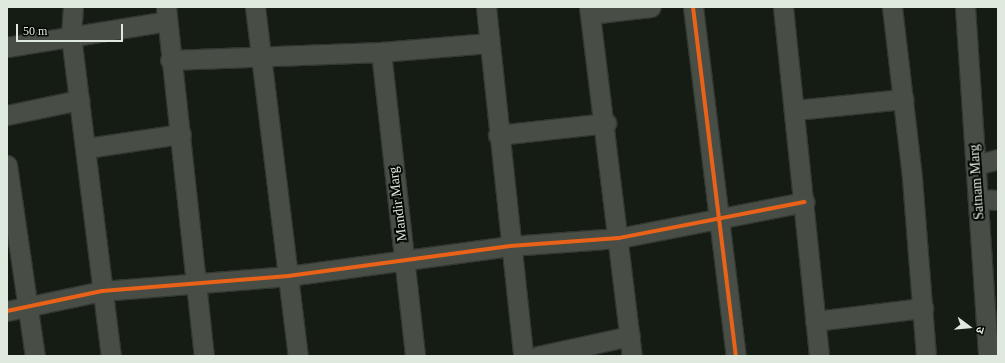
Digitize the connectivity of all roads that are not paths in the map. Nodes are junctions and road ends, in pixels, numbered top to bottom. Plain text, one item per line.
1 (73, 7) edge
2 (255, 7) edge
3 (486, 7) edge
4 (651, 7) edge
5 (693, 7) edge
6 (783, 7) edge
7 (892, 7) edge
8 (966, 7) edge
9 (590, 11) edge
10 (166, 14) edge
11 (71, 36) junction
12 (489, 43) junction
13 (7, 47) edge
14 (381, 52) junction
15 (262, 58) junction
16 (170, 60) junction
17 (903, 99) junction
18 (79, 100) junction
19 (796, 110) junction
20 (7, 115) edge
21 (606, 123) junction
22 (181, 134) junction
23 (498, 135) junction
24 (87, 148) junction
25 (998, 159) edge
26 (7, 165) edge
27 (976, 165) junction
28 (978, 198) junction
29 (998, 200) edge
30 (805, 202) junction
31 (718, 217) junction
32 (619, 238) junction
33 (510, 246) junction
34 (405, 259) junction
35 (288, 276) junction
36 (196, 283) junction
37 (102, 291) junction
38 (30, 307) junction
39 (923, 308) junction
40 (7, 311) edge
41 (815, 321) junction
42 (630, 336) junction
43 (35, 356) edge
44 (111, 356) edge
45 (204, 356) edge
46 (298, 356) edge
47 (415, 356) edge
48 (523, 356) edge
49 (538, 356) edge
50 (632, 356) edge
51 (736, 356) edge
52 (819, 356) edge
53 (926, 356) edge
54 (988, 356) edge

1 - 11 street
2 - 15 street
3 - 12 street
4 - 9 street
5 - 31 street
6 - 19 street
7 - 17 street
8 - 27 street, Satnam Marg
9 - 21 street
10 - 11 street
10 - 16 street
11 - 13 street
11 - 18 street
12 - 14 street
12 - 23 street
14 - 15 street
14 - 34 street, Mandir Marg
15 - 16 street
15 - 35 street
16 - 22 street
17 - 19 street
17 - 39 street
18 - 20 street
18 - 24 street
19 - 30 street
21 - 23 street
21 - 32 street
22 - 24 street
22 - 36 street
23 - 33 street
24 - 37 street
25 - 27 street
26 - 38 street
27 - 28 street, Satnam Marg
28 - 29 street
28 - 54 street, Satnam Marg
30 - 31 street
30 - 41 street
31 - 32 street
31 - 51 street
32 - 33 street
32 - 42 street
33 - 34 street
33 - 48 street
34 - 35 street
34 - 47 street, Mandir Marg
35 - 36 street
35 - 46 street
36 - 37 street
36 - 45 street
37 - 38 street
37 - 44 street
38 - 40 street
38 - 43 street
39 - 41 street
39 - 53 street
41 - 52 street
42 - 49 street
42 - 50 street

